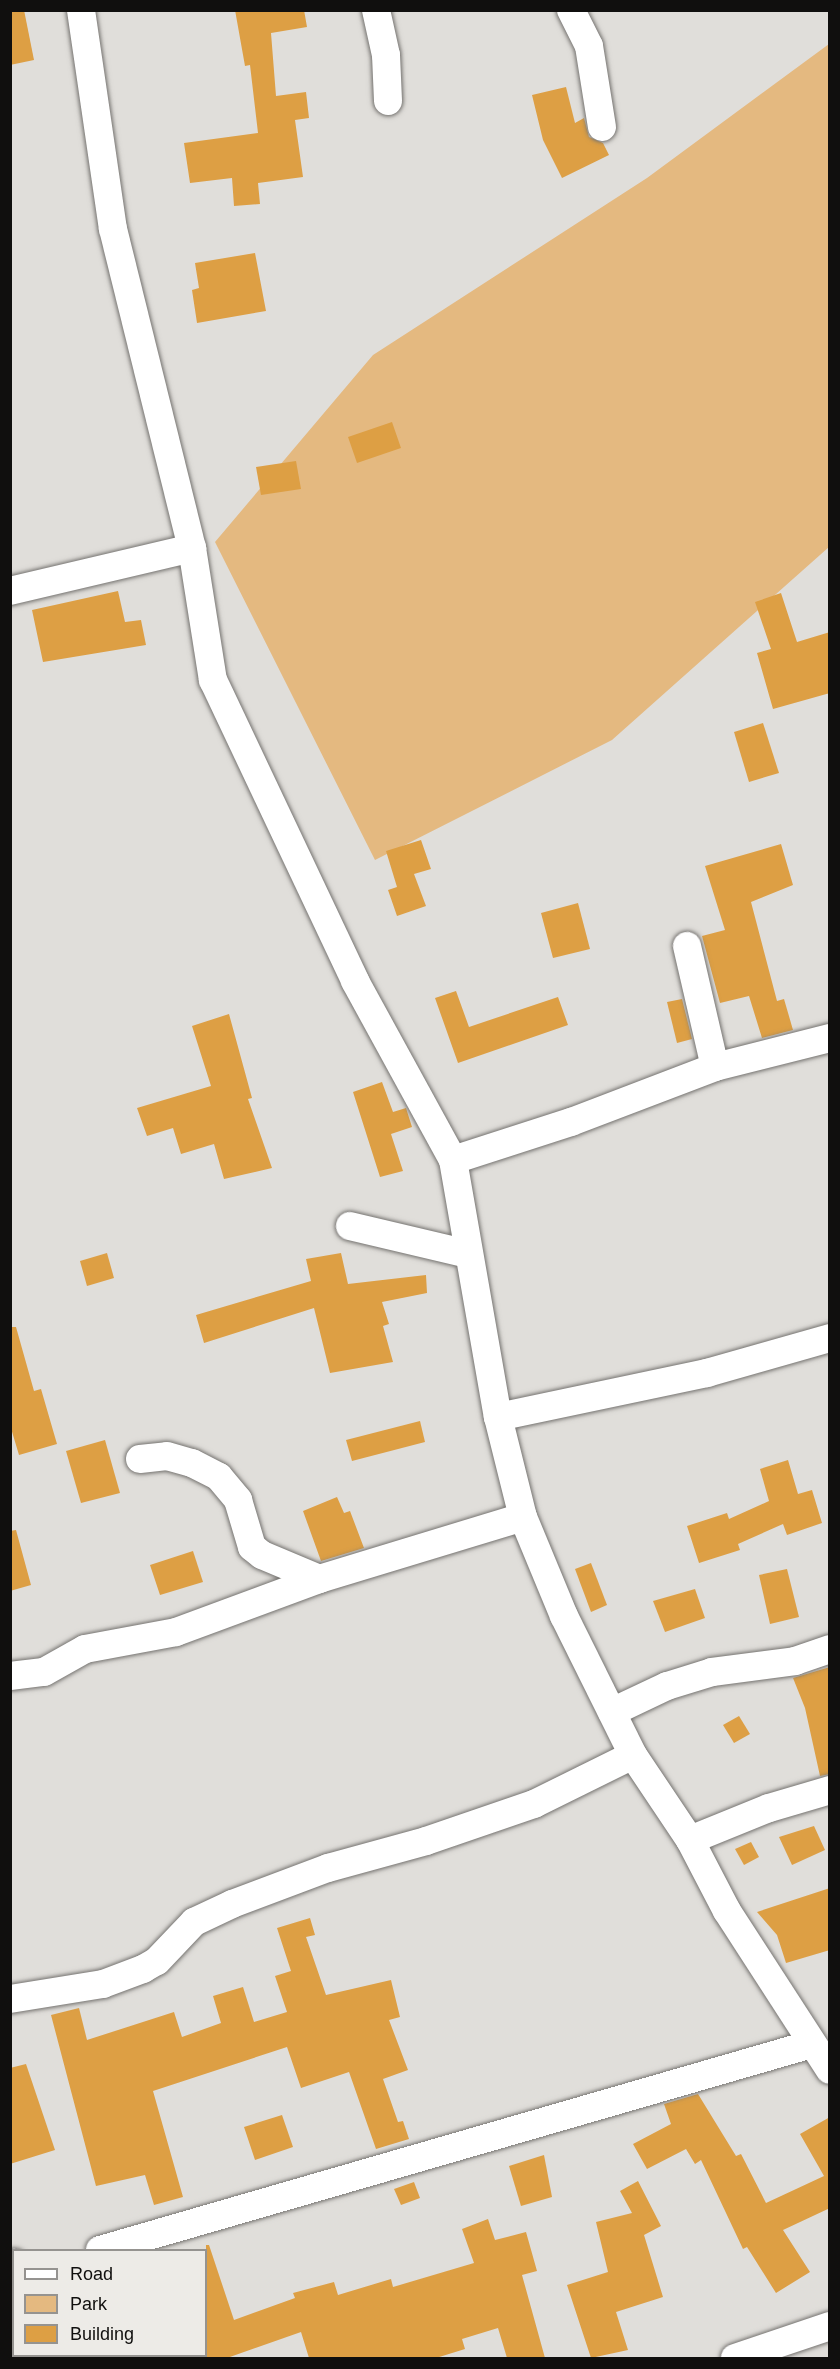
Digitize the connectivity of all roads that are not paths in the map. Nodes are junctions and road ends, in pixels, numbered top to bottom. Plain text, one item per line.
1 (81, 10) edge
2 (376, 10) edge
3 (571, 10) edge
4 (388, 101) dead end
5 (602, 127) dead end
6 (192, 548) junction
7 (10, 591) edge
8 (687, 946) dead end
9 (830, 1038) edge
10 (715, 1067) junction
11 (453, 1160) junction
12 (350, 1226) dead end
13 (468, 1254) junction
14 (830, 1338) edge
15 (498, 1417) junction
16 (140, 1459) dead end
17 (523, 1517) junction
18 (319, 1579) junction
19 (830, 1649) edge
20 (10, 1676) edge
21 (612, 1712) junction
22 (633, 1755) junction
23 (830, 1790) edge
24 (690, 1840) junction
25 (10, 1999) edge
26 (812, 2044) junction
27 (830, 2070) edge
28 (115, 2249) edge
29 (830, 2326) edge
30 (735, 2358) edge

1 - 6 street
2 - 4 street
3 - 5 street
6 - 7 street
6 - 11 street
8 - 10 street
9 - 10 street
10 - 11 street
11 - 13 street
12 - 13 street
13 - 15 street
14 - 15 street
15 - 17 street
16 - 18 street
17 - 18 street
17 - 21 street
18 - 20 street
19 - 21 street
21 - 22 street
22 - 24 street
22 - 25 street
23 - 24 street
24 - 26 street
26 - 27 street
26 - 28 street
29 - 30 street

